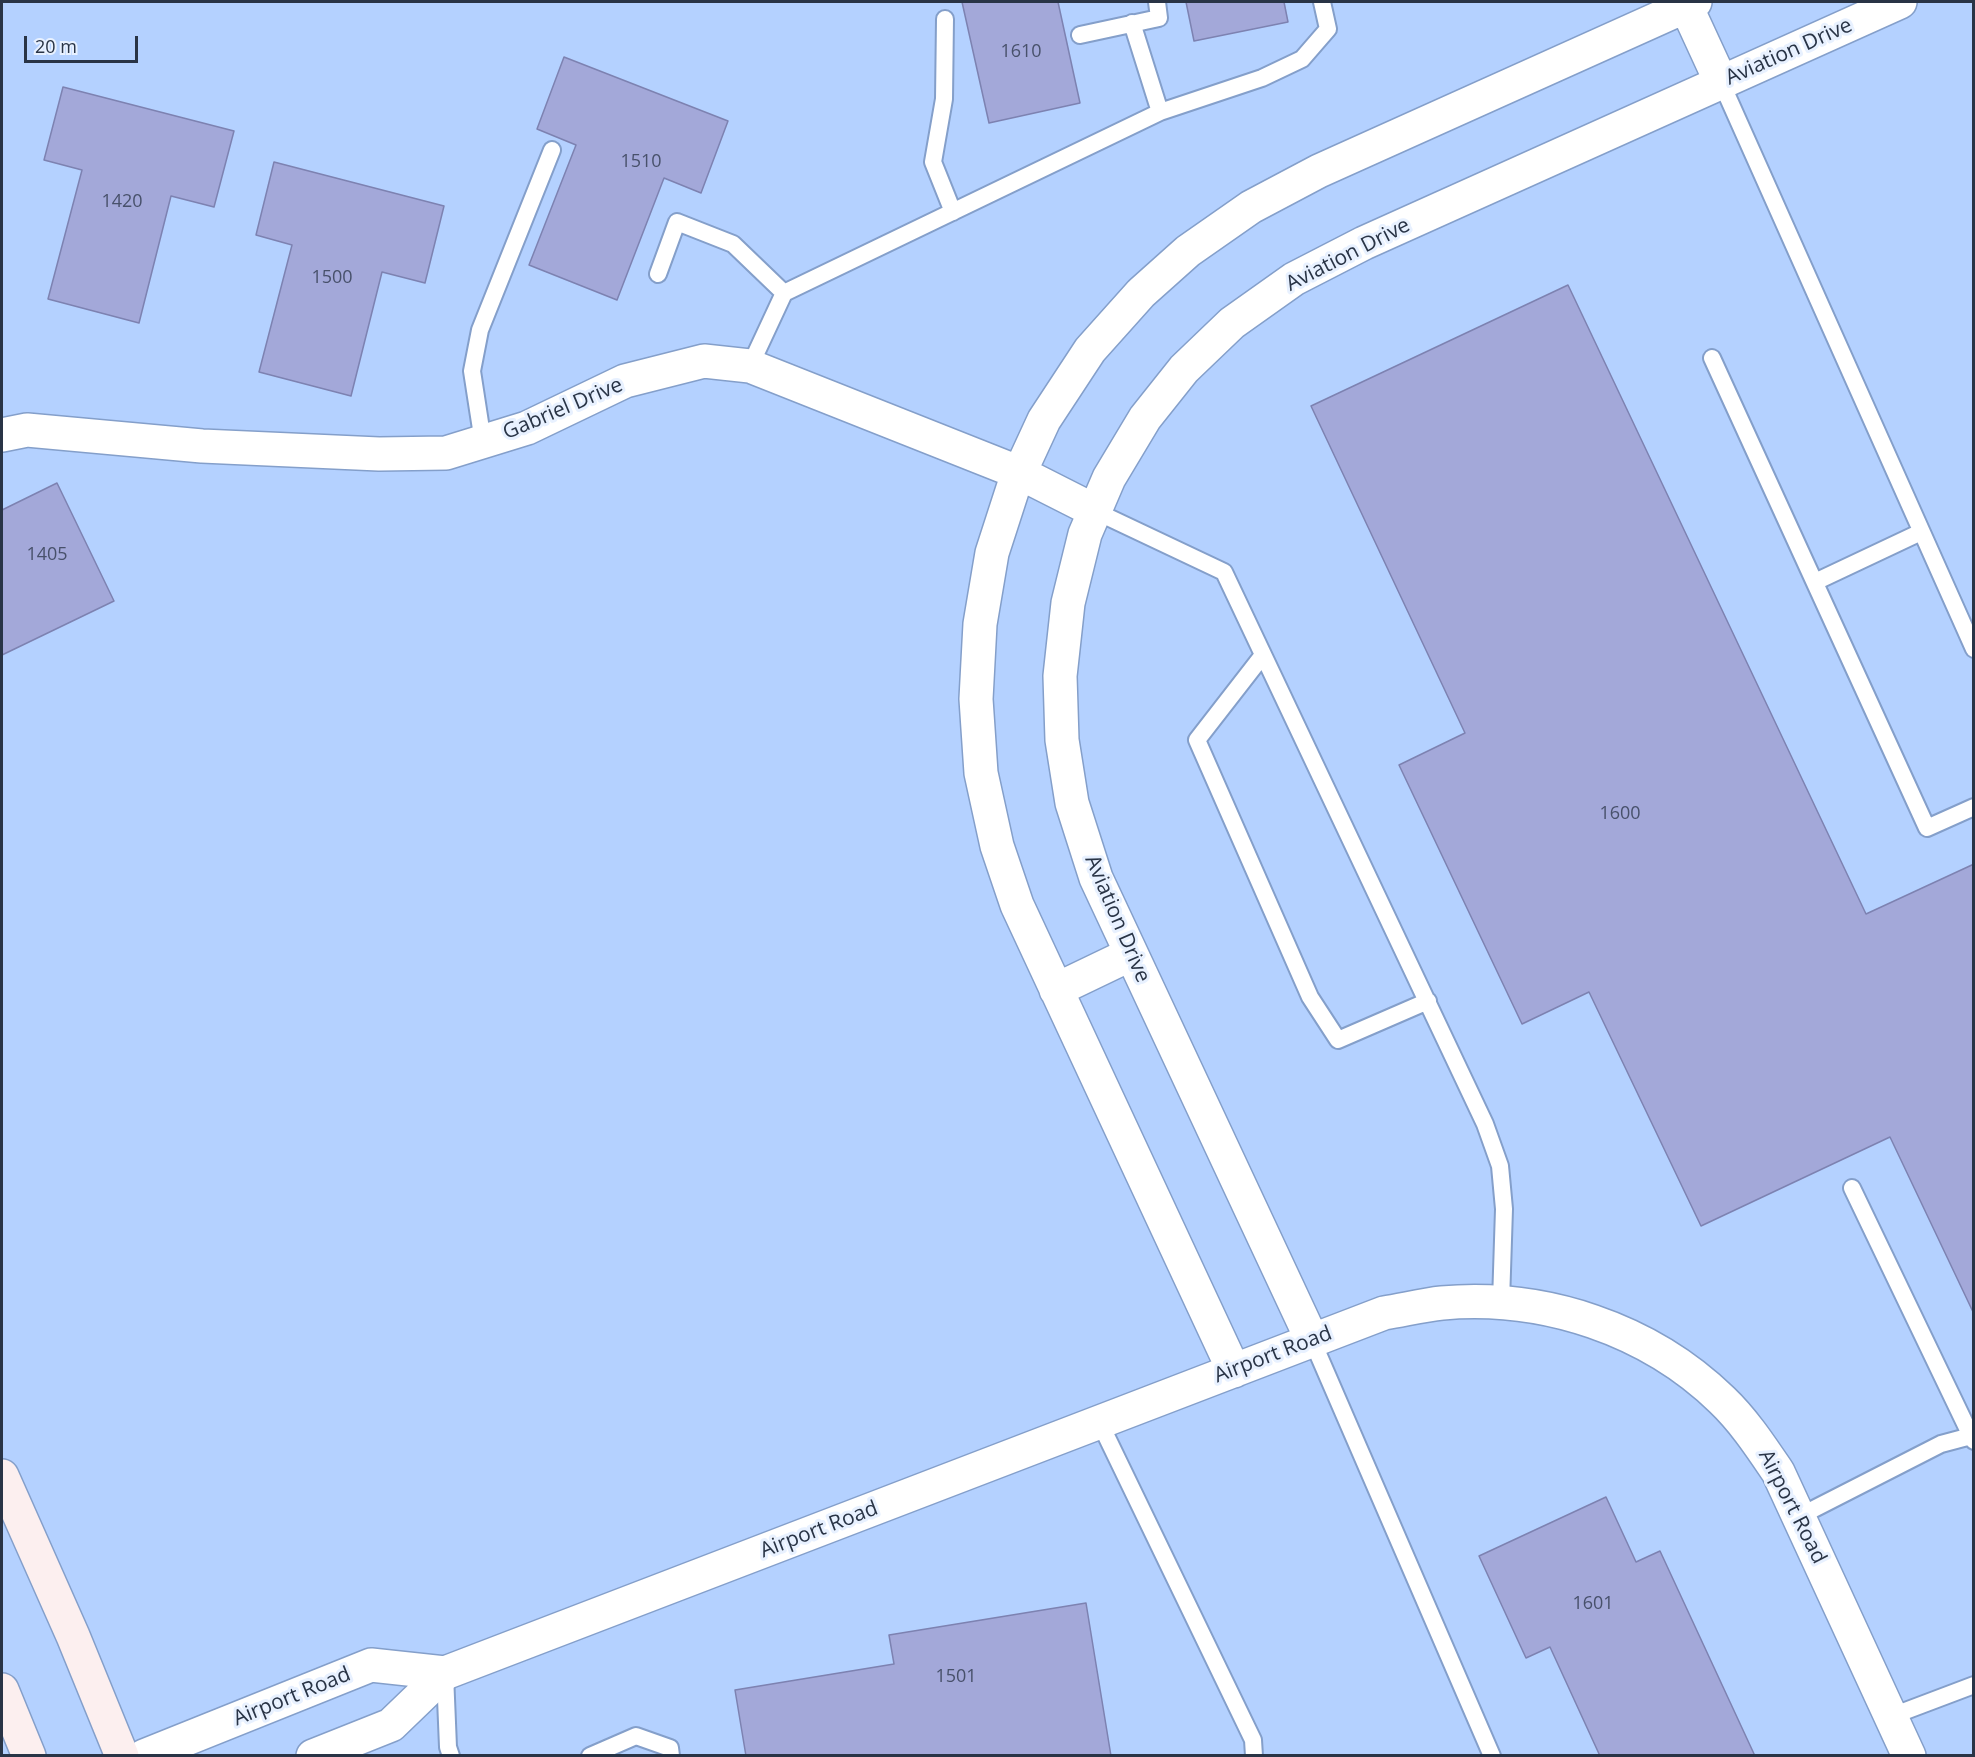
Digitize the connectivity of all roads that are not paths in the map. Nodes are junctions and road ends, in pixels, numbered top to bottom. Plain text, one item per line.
1 (1157, 2) edge
2 (1322, 2) edge
3 (1900, 2) edge
4 (1691, 4) edge
5 (945, 19) dead end
6 (1132, 23) junction
7 (1080, 34) dead end
8 (1721, 82) junction
9 (1160, 112) junction
10 (552, 150) dead end
11 (953, 212) junction
12 (658, 274) dead end
13 (784, 293) junction
14 (1712, 358) dead end
15 (750, 366) junction
16 (2, 435) edge
17 (483, 442) junction
18 (1020, 473) junction
19 (1095, 512) junction
20 (1921, 532) junction
21 (1815, 582) junction
22 (1974, 649) edge
23 (1263, 655) junction
24 (1974, 807) edge
25 (1131, 954) junction
26 (1056, 990) junction
27 (1428, 1001) junction
28 (1852, 1188) dead end
29 (1501, 1302) junction
30 (1312, 1340) junction
31 (1234, 1371) junction
32 (1099, 1421) junction
33 (1972, 1438) edge
34 (2, 1476) edge
35 (1800, 1516) junction
36 (445, 1673) junction
37 (1974, 1685) edge
38 (2, 1690) edge
39 (1892, 1716) junction
40 (29, 1755) edge
41 (122, 1755) edge
42 (144, 1755) edge
43 (313, 1755) edge
44 (451, 1755) edge
45 (590, 1755) edge
46 (671, 1755) edge
47 (1254, 1755) edge
48 (1492, 1755) edge
49 (1910, 1755) edge

1 - 6 lane
2 - 9 lane
3 - 8 street, Aviation Drive
4 - 8 street
4 - 18 street
5 - 11 lane
6 - 7 lane
6 - 9 lane
8 - 19 street, Aviation Drive
8 - 20 lane
9 - 11 lane
10 - 17 lane
11 - 13 lane
12 - 13 lane
13 - 15 lane
14 - 21 lane
15 - 17 street, Gabriel Drive
15 - 18 street, Gabriel Drive
16 - 17 street, Gabriel Drive
18 - 19 street, Gabriel Drive
18 - 26 street
19 - 23 lane
19 - 25 street, Aviation Drive
20 - 21 lane
20 - 22 lane
21 - 24 lane
23 - 27 lane
23 - 27 lane
25 - 26 street
25 - 30 street, Aviation Drive
26 - 31 street
27 - 29 lane
28 - 33 lane
29 - 30 street, Airport Road
29 - 35 street, Airport Road
30 - 31 street, Airport Road
30 - 48 lane
31 - 32 street, Airport Road
32 - 36 street, Airport Road
32 - 47 lane
33 - 35 lane
34 - 41 street
35 - 39 street, Airport Road
36 - 42 street, Airport Road
36 - 43 street, Airport Road
36 - 44 lane
37 - 39 lane
38 - 40 street
39 - 49 street, Airport Road
45 - 46 lane

